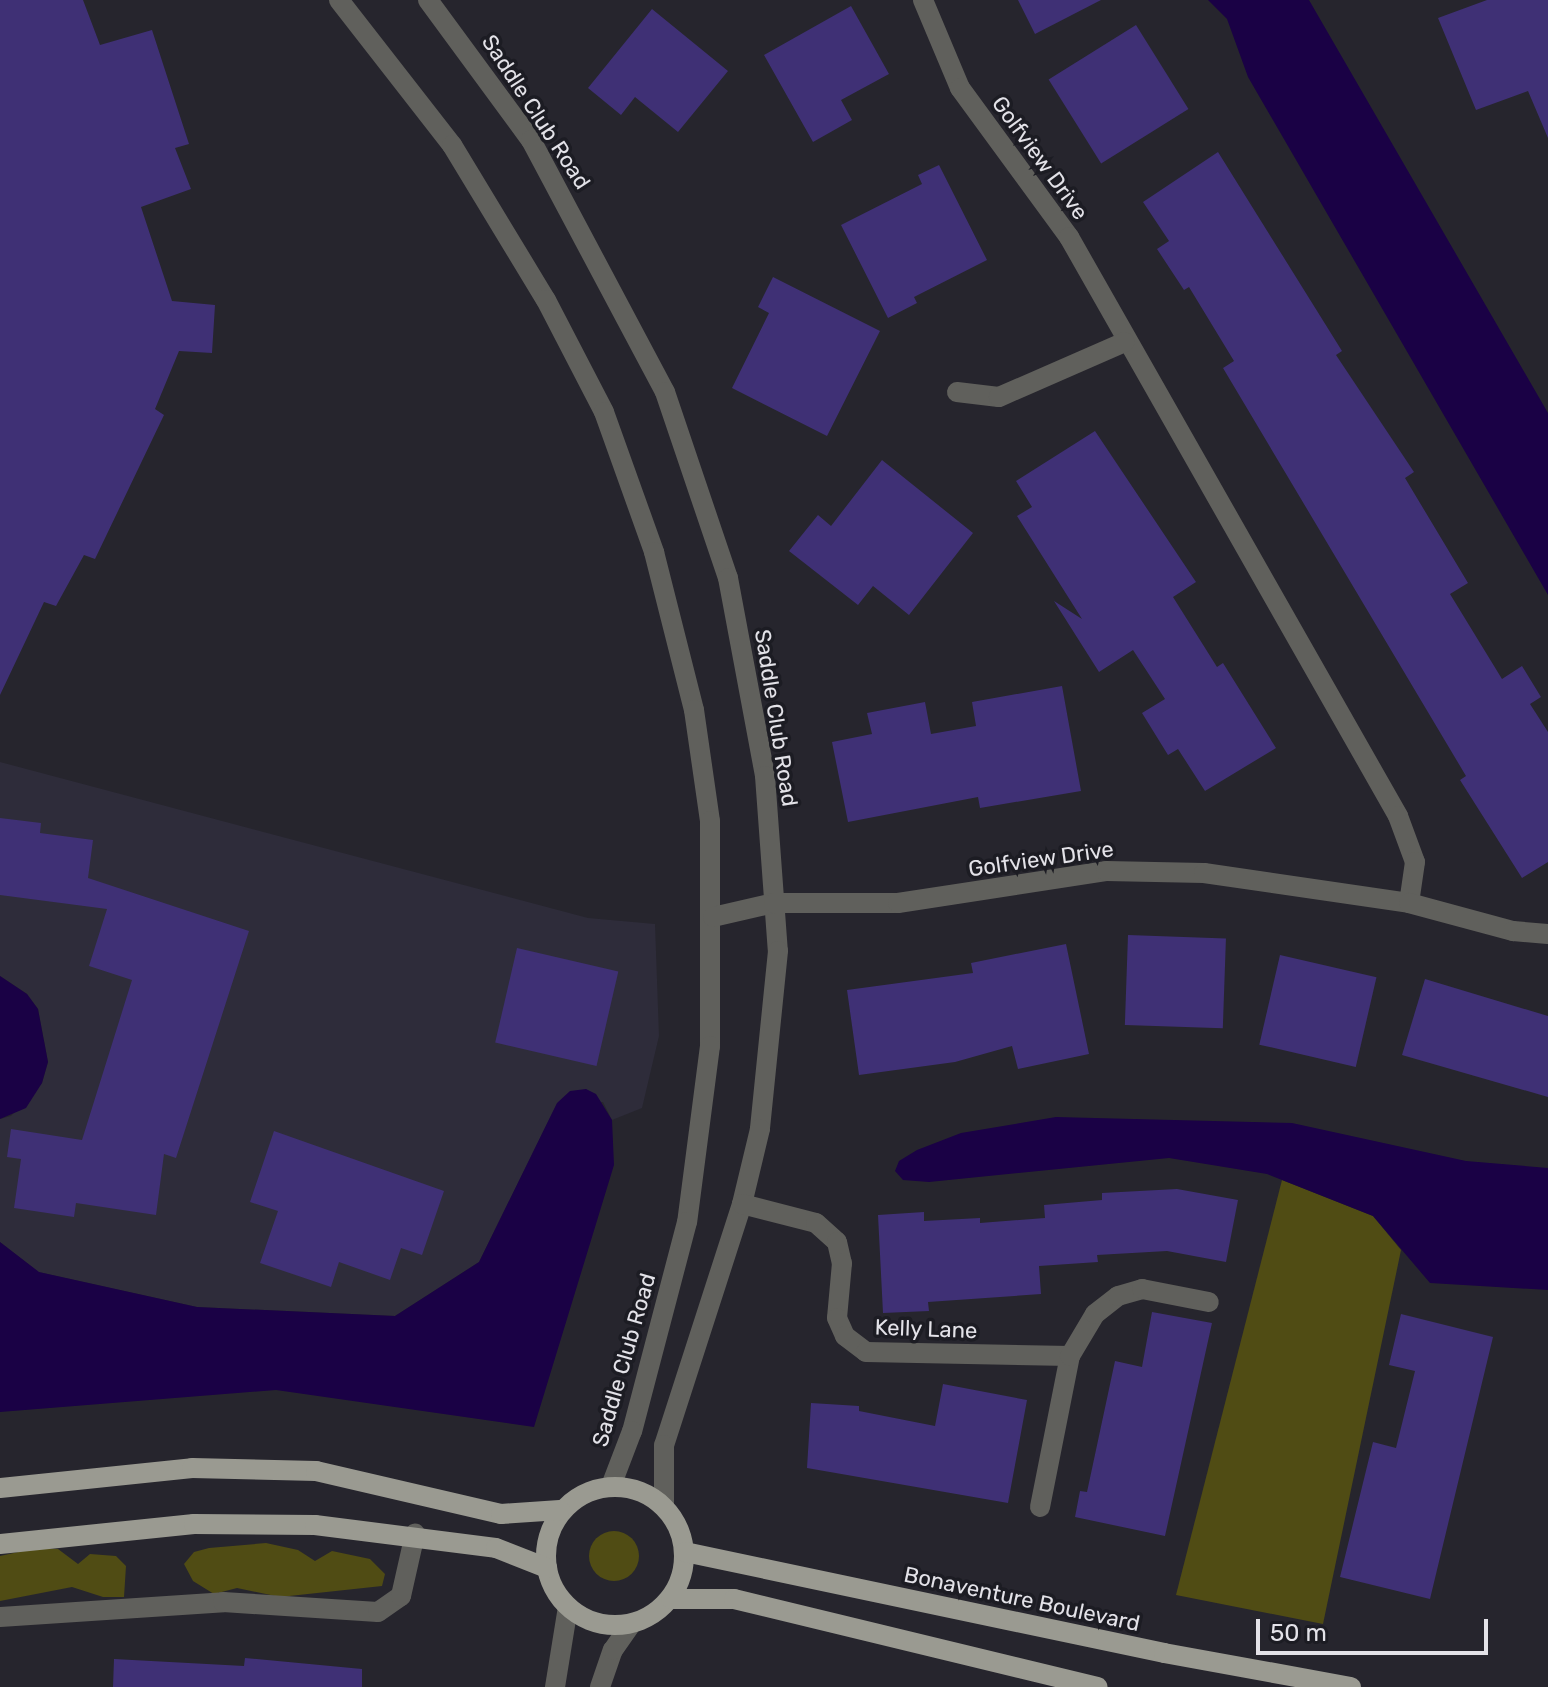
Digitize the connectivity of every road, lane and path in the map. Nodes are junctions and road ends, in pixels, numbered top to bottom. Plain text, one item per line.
1 (339, 0) edge
2 (428, 0) edge
3 (923, 0) edge
4 (1125, 342) junction
5 (957, 392) dead end
6 (774, 903) junction
7 (1409, 903) junction
8 (713, 917) junction
9 (1548, 934) edge
10 (742, 1204) junction
11 (1209, 1302) dead end
12 (1070, 1356) junction
13 (611, 1486) junction
14 (0, 1488) edge
15 (664, 1506) junction
16 (1040, 1507) dead end
17 (560, 1510) junction
18 (415, 1534) junction
19 (0, 1544) edge
20 (685, 1552) junction
21 (547, 1568) junction
22 (671, 1599) junction
23 (568, 1607) junction
24 (0, 1617) edge
25 (630, 1626) junction
26 (555, 1687) edge
27 (600, 1687) edge
28 (1098, 1687) edge
29 (1351, 1687) edge

1 - 8 street, Saddle Club Road
2 - 6 street, Saddle Club Road
3 - 4 street, Golfview Drive
4 - 5 street
4 - 7 street, Golfview Drive
6 - 7 street, Golfview Drive
6 - 8 street, Golfview Drive
6 - 10 street, Saddle Club Road
7 - 9 street, Golfview Drive
8 - 13 street, Saddle Club Road
10 - 12 street, Kelly Lane
10 - 15 street, Saddle Club Road
11 - 12 street
12 - 16 street
13 - 15 main road
13 - 17 main road
14 - 17 main road
15 - 20 main road
17 - 21 main road
18 - 19 main road
18 - 21 main road
18 - 24 street
20 - 22 main road
20 - 29 main road, Bonaventure Boulevard
21 - 23 main road
22 - 25 main road
22 - 28 main road
23 - 25 main road
23 - 26 street
25 - 27 street

